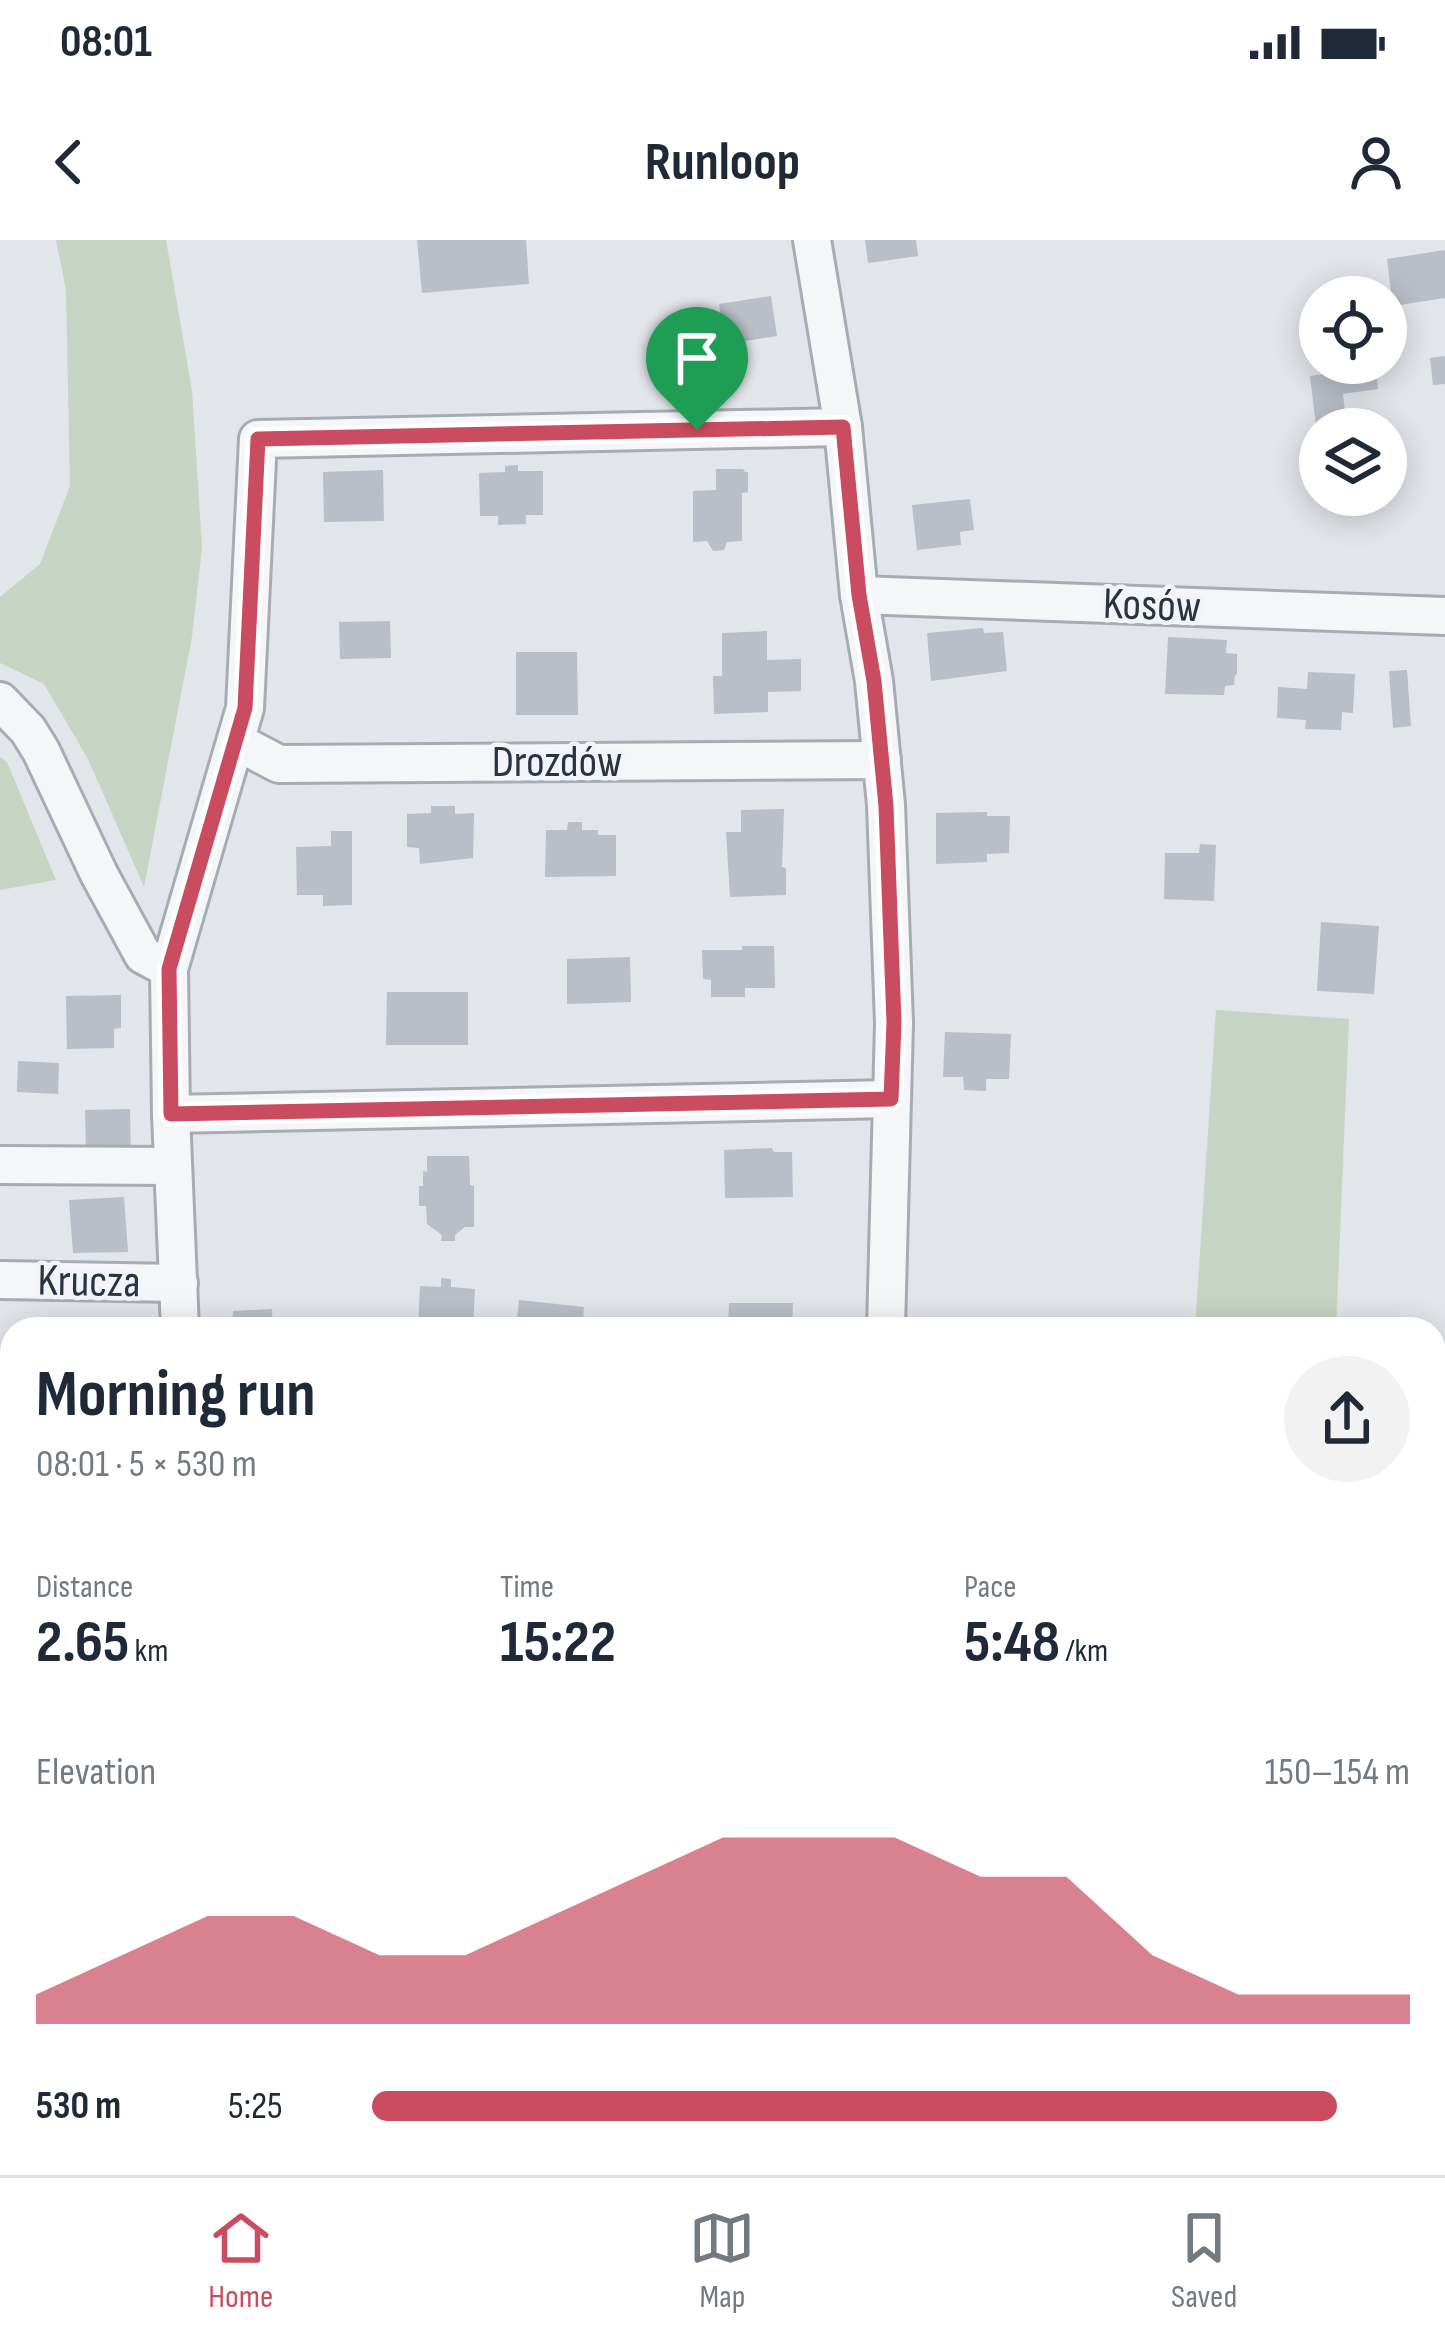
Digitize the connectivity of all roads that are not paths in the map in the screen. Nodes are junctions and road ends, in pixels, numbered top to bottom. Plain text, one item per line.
1 (812, 240) edge
2 (843, 427) junction
3 (859, 595) junction
4 (1445, 616) edge
5 (0, 701) edge
6 (237, 742) junction
7 (882, 760) junction
8 (169, 969) junction
9 (891, 1099) junction
10 (171, 1114) junction
11 (0, 1165) edge
12 (173, 1166) junction
13 (0, 1280) edge
14 (178, 1283) junction
15 (179, 1317) edge
16 (886, 1317) edge

1 - 2 street
2 - 3 street
2 - 6 street, Krucza
3 - 4 street, Kosów
3 - 7 street
5 - 8 street
6 - 7 street, Drozdów
6 - 8 street, Krucza
7 - 9 street
8 - 10 street, Krucza
9 - 10 street
9 - 16 street
10 - 12 street, Krucza
11 - 12 street
12 - 14 street, Krucza
13 - 14 street, Krucza
14 - 15 street, Krucza

